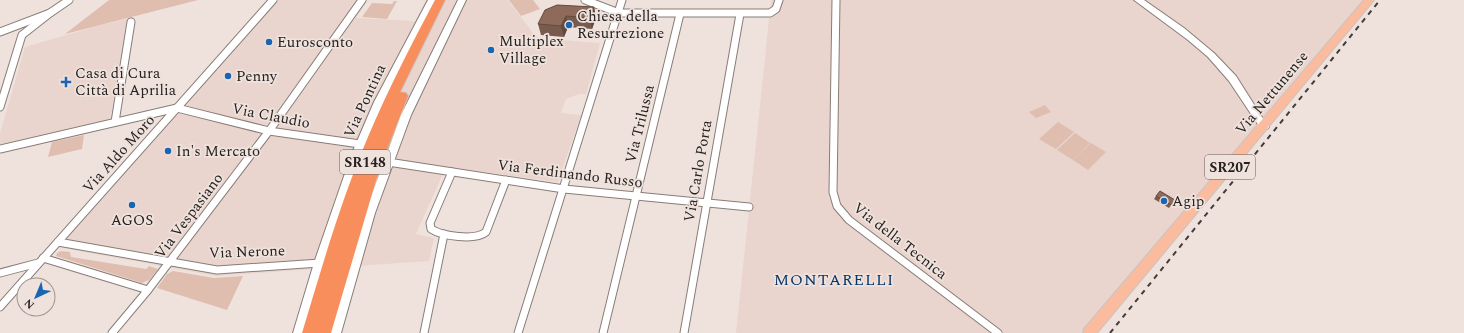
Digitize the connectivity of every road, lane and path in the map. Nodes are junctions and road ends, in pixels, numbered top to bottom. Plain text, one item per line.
1 (69, 0) edge
2 (273, 0) edge
3 (362, 0) edge
4 (432, 0) edge
5 (440, 0) edge
6 (450, 0) edge
7 (462, 0) edge
8 (585, 0) edge
9 (622, 0) edge
10 (779, 0) edge
11 (836, 0) edge
12 (1138, 0) edge
13 (1369, 0) edge
14 (50, 13) junction
15 (619, 13) junction
16 (680, 14) junction
17 (740, 14) junction
18 (131, 22) dead end
19 (15, 27) junction
20 (0, 32) edge
21 (22, 35) junction
22 (0, 107) edge
23 (177, 108) junction
24 (115, 122) junction
25 (1264, 127) junction
26 (268, 131) junction
27 (360, 144) junction
28 (0, 149) edge
29 (388, 162) junction
30 (452, 172) junction
31 (506, 180) junction
32 (564, 189) junction
33 (636, 196) junction
34 (706, 203) junction
35 (749, 207) dead end
36 (444, 234) junction
37 (58, 242) junction
38 (41, 261) junction
39 (171, 262) junction
40 (320, 263) junction
41 (0, 273) edge
42 (148, 290) junction
43 (0, 307) edge
44 (112, 333) edge
45 (299, 333) edge
46 (310, 333) edge
47 (323, 333) edge
48 (335, 333) edge
49 (424, 333) edge
50 (518, 333) edge
51 (603, 333) edge
52 (684, 333) edge
53 (998, 333) edge
54 (1089, 333) edge

1 - 14 street
2 - 23 street, Via Aldo Moro
3 - 26 street, Via Vespasiano
4 - 27 street, Via Pontina
5 - 46 highway, SR148
6 - 47 highway, SR148
7 - 29 street
8 - 15 street
9 - 15 street
10 - 17 street
11 - 53 street, Via della Tecnica
12 - 25 street
13 - 25 main road, Via Nettunense / SR207
14 - 19 street
14 - 21 street
15 - 16 street
15 - 32 street
16 - 17 street
16 - 33 street, Via Trilussa
17 - 34 street, Via Carlo Porta
18 - 24 street
19 - 20 street
19 - 21 street
21 - 22 street
23 - 24 street
23 - 26 street, Via Claudio
23 - 37 street, Via Aldo Moro
24 - 28 street
25 - 54 main road, Via Nettunense / SR207
26 - 27 street, Via Claudio
26 - 39 street, Via Vespasiano
27 - 40 street, Via Pontina
29 - 30 street, Via Ferdinando Russo
29 - 48 street
30 - 31 street, Via Ferdinando Russo
30 - 36 street
31 - 32 street, Via Ferdinando Russo
31 - 36 street
32 - 33 street, Via Ferdinando Russo
32 - 50 street
33 - 34 street, Via Ferdinando Russo
33 - 51 street, Via Trilussa
34 - 35 street, Via Ferdinando Russo
34 - 52 street, Via Carlo Porta
36 - 49 street
37 - 38 street, Via Aldo Moro
37 - 39 street, Via Nerone
38 - 41 street
38 - 42 street
38 - 43 street, Via Aldo Moro
39 - 40 street, Via Nerone
39 - 42 street, Via Vespasiano
40 - 45 street, Via Pontina
42 - 44 street, Via Vespasiano

